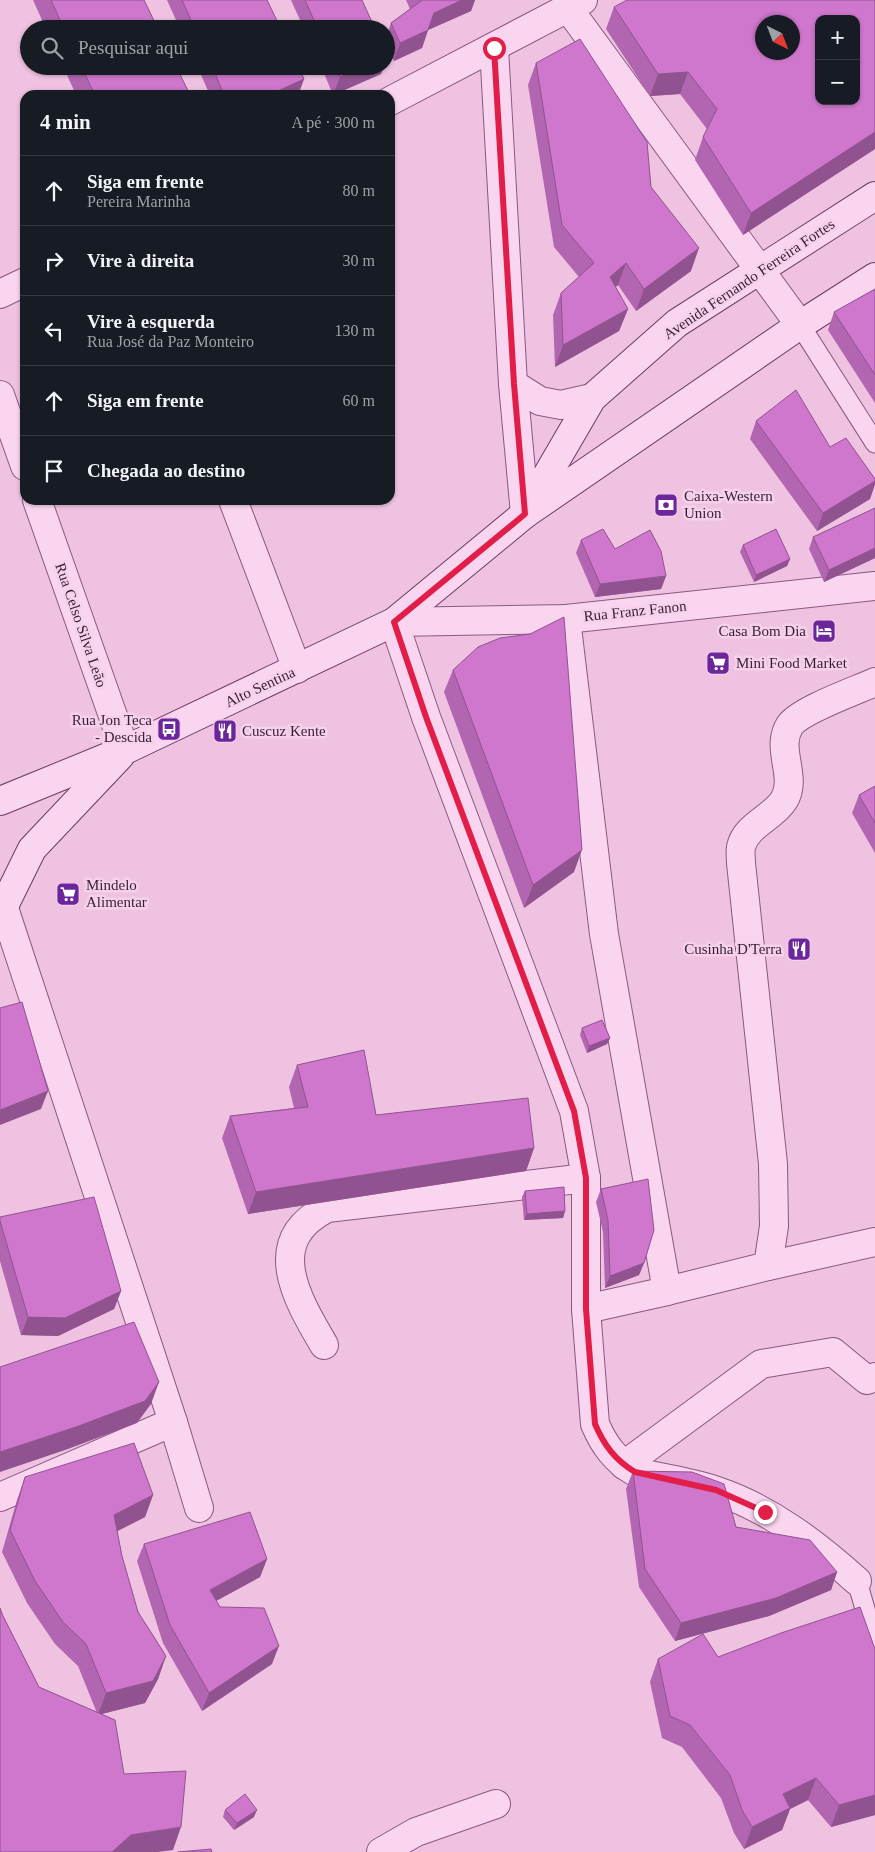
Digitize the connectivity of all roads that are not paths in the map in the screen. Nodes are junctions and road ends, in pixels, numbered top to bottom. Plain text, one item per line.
1 (575, 4) edge
2 (494, 48) junction
3 (395, 98) edge
4 (875, 196) edge
5 (760, 270) junction
6 (875, 277) edge
7 (20, 284) edge
8 (0, 294) edge
9 (800, 325) junction
10 (514, 384) junction
11 (0, 395) edge
12 (592, 398) junction
13 (875, 443) edge
14 (20, 452) edge
15 (39, 505) edge
16 (235, 505) edge
17 (525, 514) junction
18 (875, 586) edge
19 (566, 619) junction
20 (394, 622) junction
21 (297, 669) junction
22 (875, 682) edge
23 (125, 750) junction
24 (0, 801) edge
25 (2, 911) edge
26 (586, 1178) junction
27 (875, 1242) edge
28 (768, 1266) junction
29 (667, 1291) junction
30 (586, 1309) junction
31 (324, 1346) dead end
32 (875, 1377) edge
33 (173, 1422) junction
34 (624, 1465) junction
35 (0, 1497) edge
36 (199, 1508) dead end
37 (857, 1580) joint
38 (875, 1644) edge
39 (496, 1804) dead end
40 (381, 1852) edge

1 - 2 street
1 - 5 street
2 - 3 street
2 - 10 street
4 - 5 street, Avenida Fernando Ferreira Fortes
5 - 9 street
5 - 12 street, Avenida Fernando Ferreira Fortes
6 - 9 street, Avenida Fernando Ferreira Fortes
7 - 8 street
9 - 13 lane
9 - 17 street, Avenida Fernando Ferreira Fortes
10 - 12 street
10 - 17 street
11 - 14 street
12 - 17 street, Avenida Fernando Ferreira Fortes
15 - 23 street, Rua Celso Silva Leão
16 - 21 street
17 - 20 street, Avenida Fernando Ferreira Fortes
18 - 19 street, Rua Franz Fanon
19 - 20 street, Rua Franz Fanon
19 - 29 street
20 - 21 street, Alto Sentina
20 - 26 street
21 - 23 street, Alto Sentina
22 - 28 street
23 - 24 street, Alto Sentina
23 - 25 street, Alto Sentina
25 - 33 street
26 - 30 street
26 - 31 street
27 - 28 street
28 - 29 street
29 - 30 street
30 - 34 street
32 - 34 street
33 - 35 street
33 - 36 street
34 - 37 street
37 - 38 lane
39 - 40 street

